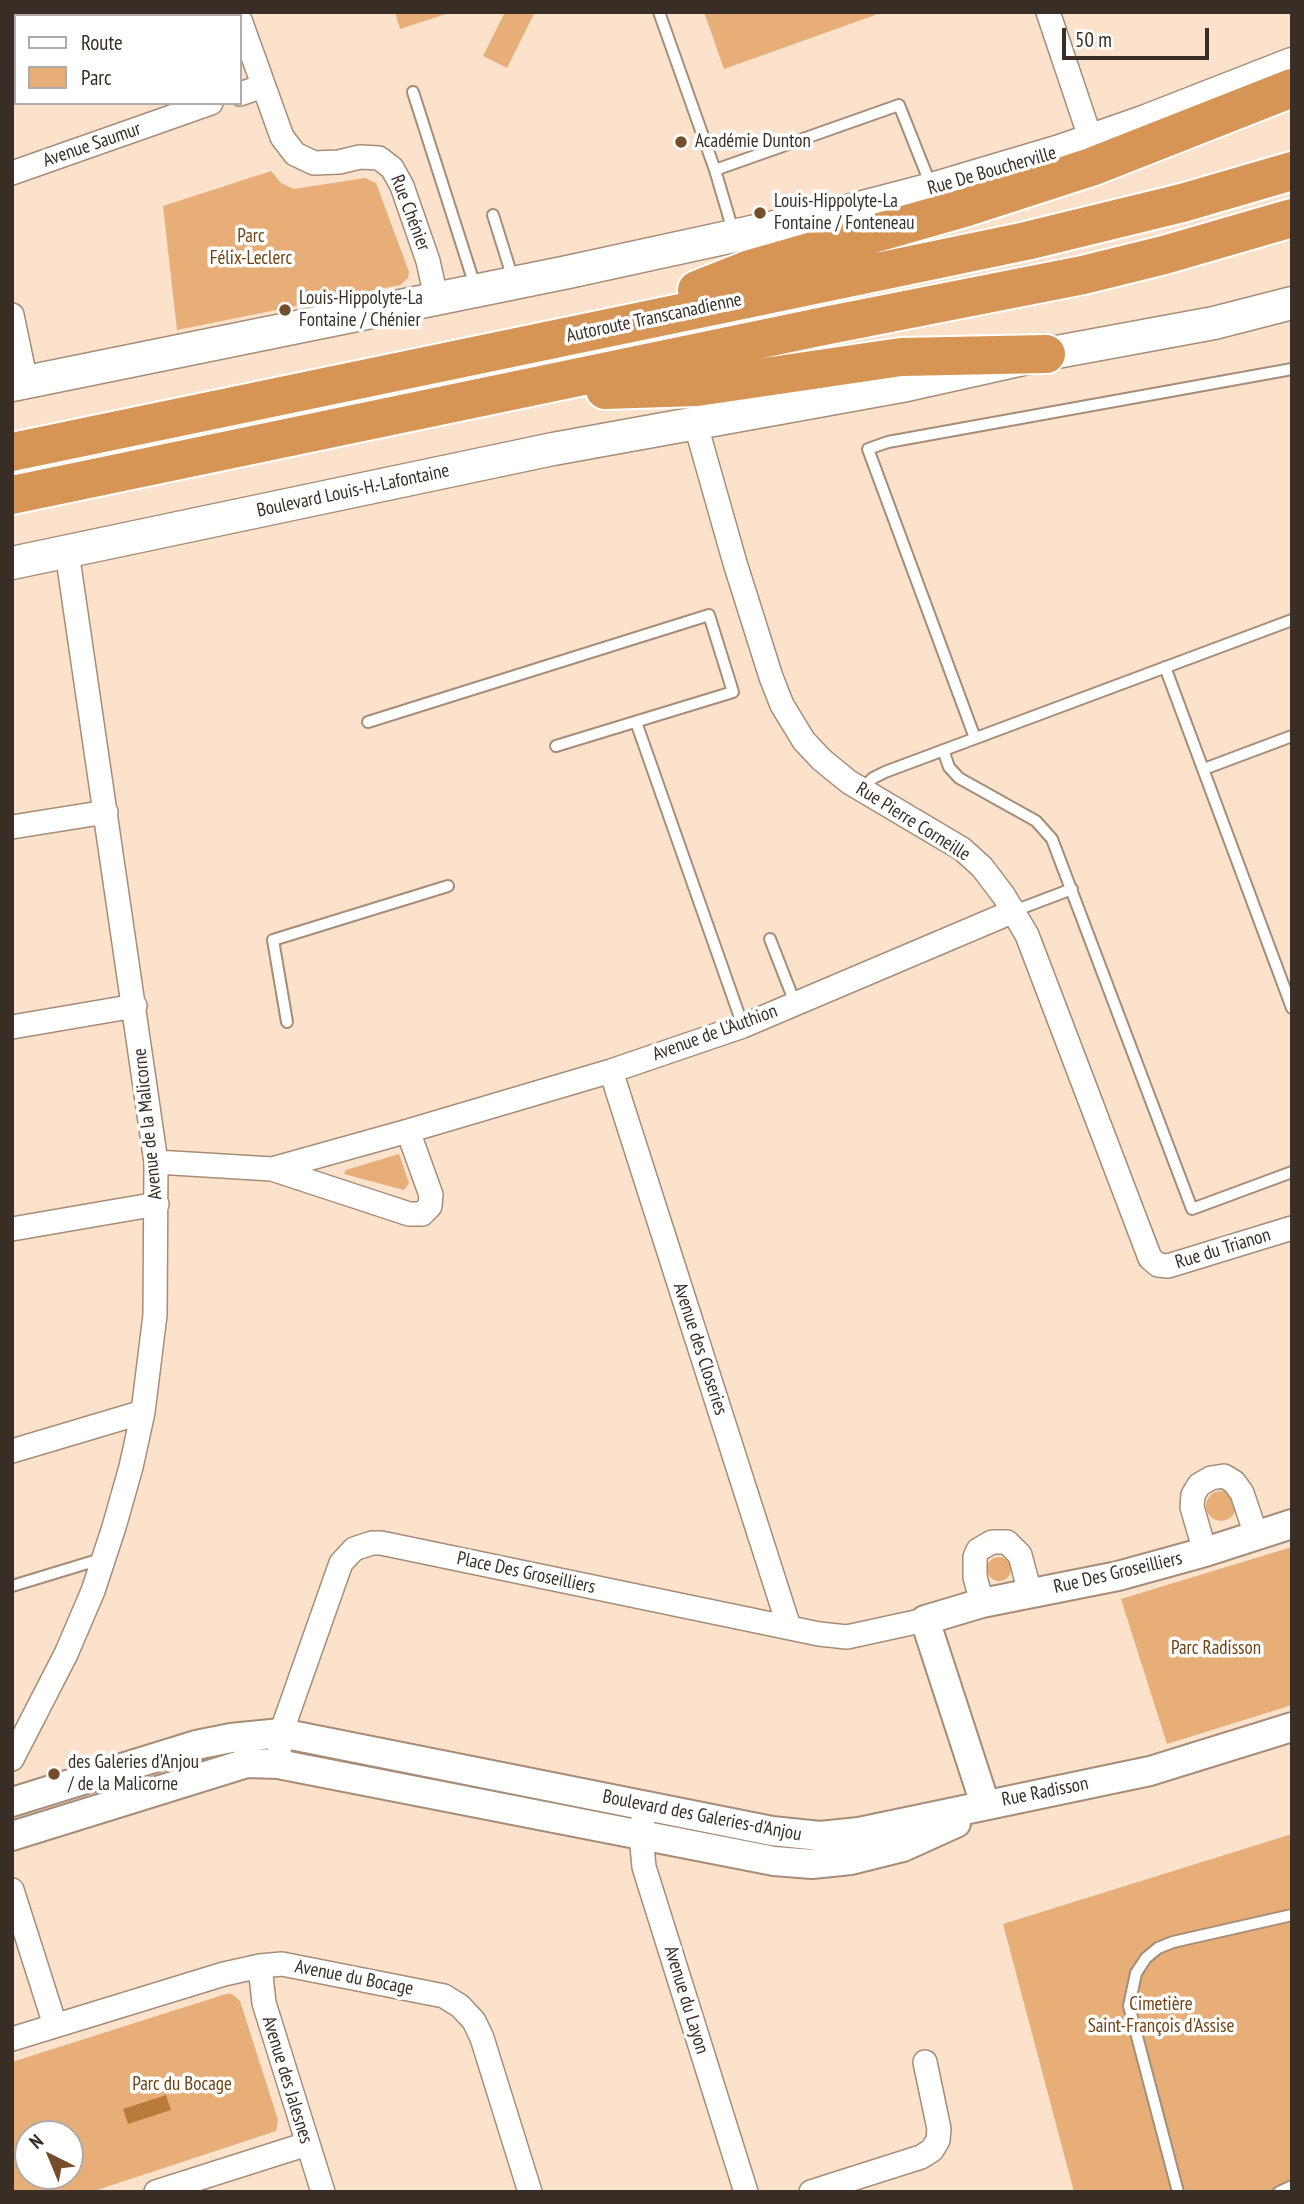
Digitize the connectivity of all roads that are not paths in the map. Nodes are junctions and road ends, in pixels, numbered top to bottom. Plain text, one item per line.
1 (659, 12) edge
2 (1048, 12) edge
3 (242, 27) edge
4 (1292, 64) edge
5 (263, 86) junction
6 (1292, 88) edge
7 (413, 92) dead end
8 (242, 93) edge
9 (205, 105) edge
10 (1091, 140) junction
11 (715, 170) junction
12 (1292, 171) edge
13 (12, 173) edge
14 (932, 189) junction
15 (492, 215) dead end
16 (1292, 218) edge
17 (735, 236) junction
18 (514, 282) junction
19 (476, 289) junction
20 (436, 297) junction
21 (1292, 303) edge
22 (12, 315) edge
23 (590, 331) junction
24 (1046, 354) junction
25 (1292, 369) edge
26 (19, 384) edge
27 (508, 392) junction
28 (695, 422) junction
29 (12, 452) edge
30 (12, 495) edge
31 (67, 552) junction
32 (12, 563) edge
33 (1292, 620) edge
34 (1165, 667) junction
35 (368, 722) dead end
36 (636, 722) junction
37 (1292, 736) edge
38 (975, 738) junction
39 (556, 747) dead end
40 (943, 750) junction
41 (1204, 769) junction
42 (862, 789) junction
43 (106, 812) junction
44 (12, 827) edge
45 (449, 886) dead end
46 (1072, 889) junction
47 (1014, 911) junction
48 (770, 939) dead end
49 (795, 1003) junction
50 (1291, 1004) edge
51 (135, 1006) junction
52 (287, 1022) dead end
53 (743, 1026) junction
54 (12, 1027) edge
55 (611, 1071) junction
56 (408, 1130) junction
57 (156, 1162) junction
58 (272, 1169) junction
59 (1292, 1172) edge
60 (157, 1204) junction
61 (1292, 1228) edge
62 (12, 1229) edge
63 (1154, 1263) joint
64 (143, 1412) junction
65 (12, 1451) edge
66 (1292, 1524) edge
67 (1256, 1535) junction
68 (1205, 1552) junction
69 (103, 1559) junction
70 (12, 1586) edge
71 (1030, 1593) junction
72 (982, 1604) junction
73 (925, 1619) junction
74 (789, 1626) junction
75 (1292, 1727) edge
76 (281, 1733) junction
77 (12, 1759) edge
78 (278, 1764) junction
79 (12, 1802) edge
80 (985, 1804) junction
81 (645, 1806) junction
82 (641, 1835) junction
83 (12, 1836) edge
84 (12, 1890) edge
85 (1292, 1915) edge
86 (260, 1966) junction
87 (55, 2025) junction
88 (12, 2039) edge
89 (925, 2063) dead end
90 (307, 2144) junction
91 (1292, 2186) edge
92 (156, 2192) edge
93 (323, 2192) edge
94 (530, 2192) edge
95 (746, 2192) edge
96 (811, 2192) edge
97 (1178, 2192) edge
98 (1279, 2192) edge

1 - 11 lane
2 - 10 street
3 - 5 street, Rue Chénier
4 - 10 main road, Rue De Boucherville
5 - 8 street
5 - 20 street, Rue Chénier
6 - 23 highway
7 - 19 lane
9 - 13 street, Avenue Saumur
10 - 14 main road, Rue De Boucherville
11 - 14 lane
11 - 17 lane
12 - 23 highway, Autoroute Transcanadienne
14 - 17 main road, Rue De Boucherville
15 - 18 lane
16 - 27 highway
17 - 18 main road, Rue De Boucherville
18 - 19 main road, Rue De Boucherville
19 - 20 main road, Rue De Boucherville
20 - 26 main road
21 - 24 main road
22 - 26 street
23 - 29 highway, Autoroute Transcanadienne
24 - 27 highway
24 - 28 main road
25 - 38 lane
27 - 30 highway
28 - 31 main road, Boulevard Louis-H.-Lafontaine
28 - 42 street, Rue Pierre Corneille
31 - 32 main road, Boulevard Louis-H.-Lafontaine
31 - 43 street, Avenue de la Malicorne
33 - 34 lane
34 - 38 lane
34 - 41 lane
35 - 36 lane
36 - 39 lane
36 - 53 lane
37 - 41 lane
38 - 40 lane
40 - 42 lane
40 - 46 lane
41 - 50 lane
42 - 47 street, Rue Pierre Corneille
43 - 44 street
43 - 51 street, Avenue de la Malicorne
45 - 52 lane
46 - 47 lane
46 - 59 lane
47 - 49 street, Avenue de L'Authion
47 - 63 street, Rue Pierre Corneille
48 - 49 lane
49 - 53 street, Avenue de L'Authion
51 - 54 street
51 - 57 street, Avenue de la Malicorne
53 - 55 street, Avenue de L'Authion
55 - 56 street, Avenue de L'Authion
55 - 74 street, Avenue des Closeries
56 - 58 street, Avenue de L'Authion
56 - 58 street, Avenue de L'Authion
57 - 58 street, Avenue de L'Authion
57 - 60 street, Avenue de la Malicorne
60 - 62 street
60 - 64 street, Avenue de la Malicorne
61 - 63 street, Rue du Trianon
64 - 65 street
64 - 69 street, Avenue de la Malicorne
66 - 67 street, Rue Des Groseilliers
67 - 68 street, Rue Des Groseilliers
67 - 68 street, Rue Des Groseilliers
68 - 71 street, Rue Des Groseilliers
69 - 70 lane
69 - 77 street, Avenue de la Malicorne
71 - 72 street, Rue Des Groseilliers
71 - 72 street, Rue Des Groseilliers
72 - 73 street, Rue Des Groseilliers
73 - 74 street, Place Des Groseilliers
73 - 80 street, Rue Radisson
74 - 76 street, Place Des Groseilliers
75 - 80 street, Rue Radisson
76 - 78 street, Place Des Groseilliers
76 - 79 street, Boulevard des Galeries-d'Anjou
76 - 81 street, Boulevard des Galeries-d'Anjou
78 - 82 street, Boulevard des Galeries-d'Anjou
78 - 83 street, Boulevard des Galeries-d'Anjou
80 - 81 street, Boulevard des Galeries-d'Anjou
80 - 82 street, Boulevard des Galeries-d'Anjou
81 - 82 street, Avenue du Layon
82 - 95 street, Avenue du Layon
84 - 87 street
85 - 97 lane
86 - 87 street, Avenue du Bocage
86 - 90 street, Avenue des Jalesnes
86 - 94 street, Avenue du Bocage
87 - 88 street, Avenue du Bocage
89 - 96 street
90 - 92 street
90 - 93 street, Avenue des Jalesnes
91 - 98 lane

